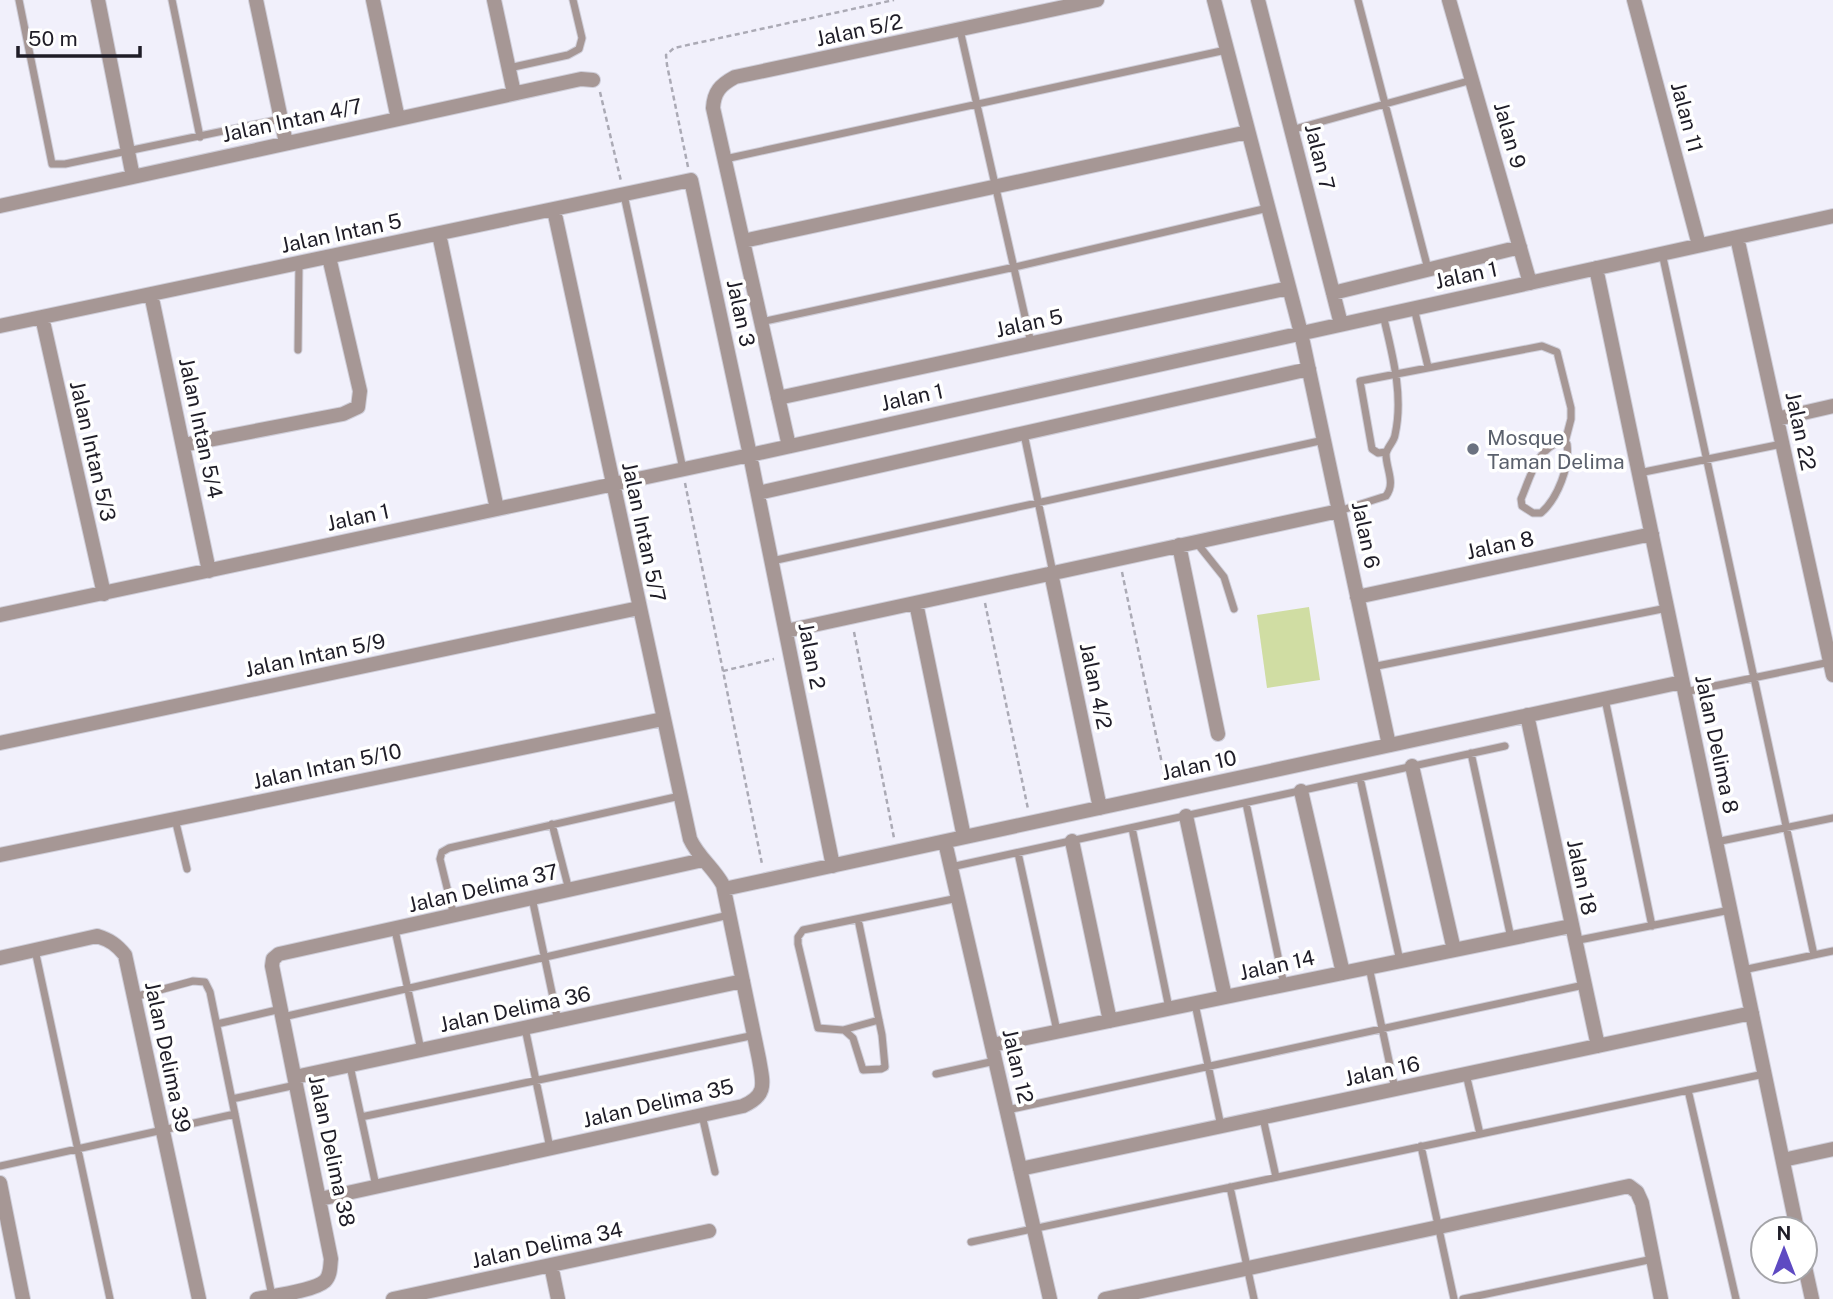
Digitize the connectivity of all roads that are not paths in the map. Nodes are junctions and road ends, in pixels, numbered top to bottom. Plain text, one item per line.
1 (19, 0) edge
2 (98, 0) edge
3 (172, 0) edge
4 (256, 0) edge
5 (373, 0) edge
6 (494, 0) edge
7 (573, 0) edge
8 (1097, 0) edge
9 (1214, 0) edge
10 (1258, 0) edge
11 (1358, 0) edge
12 (1449, 0) edge
13 (1634, 0) edge
14 (960, 30) junction
15 (1227, 50) junction
16 (509, 68) junction
17 (593, 80) road end
18 (1472, 80) junction
19 (514, 93) junction
20 (1385, 104) junction
21 (977, 105) junction
22 (281, 119) junction
23 (398, 119) junction
24 (1292, 130) junction
25 (1248, 132) junction
26 (200, 137) junction
27 (286, 143) junction
28 (128, 152) junction
29 (724, 159) junction
30 (133, 177) junction
31 (691, 180) joint
32 (996, 186) junction
33 (624, 195) junction
34 (0, 206) edge
35 (1268, 208) junction
36 (554, 209) junction
37 (1833, 216) edge
38 (439, 234) junction
39 (1737, 237) junction
40 (743, 241) junction
41 (1699, 245) junction
42 (1520, 247) junction
43 (1662, 253) junction
44 (329, 257) junction
45 (299, 263) junction
46 (1015, 267) junction
47 (1596, 268) junction
48 (1428, 270) junction
49 (1530, 283) junction
50 (1289, 288) junction
51 (1334, 293) junction
52 (151, 294) junction
53 (1414, 308) junction
54 (1383, 315) junction
55 (42, 317) junction
56 (761, 322) junction
57 (1341, 324) junction
58 (0, 326) edge
59 (1301, 333) junction
60 (1031, 344) junction
61 (298, 350) dead end
62 (1428, 367) junction
63 (1309, 369) junction
64 (1396, 374) junction
65 (778, 398) junction
66 (1833, 406) edge
67 (1777, 419) junction
68 (1024, 433) junction
69 (1324, 440) junction
70 (1565, 442) junction
71 (1783, 443) junction
72 (183, 445) junction
73 (789, 446) junction
74 (1386, 452) junction
75 (750, 455) junction
76 (1707, 459) junction
77 (682, 469) junction
78 (1639, 473) junction
79 (612, 484) junction
80 (758, 493) junction
81 (1039, 503) junction
82 (497, 509) junction
83 (1339, 511) junction
84 (1651, 534) junction
85 (1196, 542) junction
86 (1179, 545) junction
87 (772, 561) junction
88 (209, 571) junction
89 (1052, 573) junction
90 (104, 594) junction
91 (1357, 597) junction
92 (915, 603) junction
93 (639, 608) junction
94 (1667, 608) junction
95 (1234, 610) dead end
96 (0, 615) edge
97 (786, 631) junction
98 (1831, 661) edge
99 (1373, 667) junction
100 (1754, 678) junction
101 (1684, 687) junction
102 (1605, 699) junction
103 (1527, 715) junction
104 (663, 719) junction
105 (1218, 734) dead end
106 (0, 743) edge
107 (1389, 745) junction
108 (1505, 746) dead end
109 (1471, 753) junction
110 (1412, 766) junction
111 (1360, 778) junction
112 (1301, 791) junction
113 (680, 796) junction
114 (1246, 803) junction
115 (1100, 808) junction
116 (1186, 816) junction
117 (1833, 818) edge
118 (175, 819) junction
119 (552, 824) junction
120 (1132, 828) junction
121 (1787, 828) junction
122 (964, 837) junction
123 (1072, 841) junction
124 (945, 842) junction
125 (1716, 842) junction
126 (1017, 853) junction
127 (0, 855) edge
128 (703, 860) junction
129 (833, 866) junction
130 (951, 868) junction
131 (187, 869) dead end
132 (724, 889) junction
133 (569, 890) junction
134 (532, 898) junction
135 (958, 898) junction
136 (1730, 910) junction
137 (730, 915) junction
138 (454, 916) junction
139 (858, 919) junction
140 (1570, 926) junction
141 (1652, 926) junction
142 (395, 930) junction
143 (1511, 938) junction
144 (1574, 941) junction
145 (35, 950) junction
146 (1454, 950) junction
147 (1833, 951) edge
148 (1814, 955) junction
149 (544, 957) junction
150 (0, 958) edge
151 (273, 959) joint
152 (1400, 961) junction
153 (1369, 967) junction
154 (1743, 970) junction
155 (1343, 973) junction
156 (743, 981) junction
157 (1284, 985) junction
158 (1584, 985) junction
159 (407, 988) junction
160 (134, 997) junction
161 (1225, 997) junction
162 (1195, 1003) junction
163 (1169, 1009) junction
164 (282, 1013) junction
165 (1752, 1013) junction
166 (879, 1020) junction
167 (558, 1021) junction
168 (1110, 1021) junction
169 (217, 1024) junction
170 (525, 1028) junction
171 (1382, 1029) junction
172 (844, 1030) junction
173 (1057, 1032) junction
174 (755, 1035) junction
175 (992, 1045) junction
176 (1598, 1046) junction
177 (421, 1050) junction
178 (995, 1061) junction
179 (350, 1066) junction
180 (1209, 1066) junction
181 (1765, 1073) junction
182 (936, 1074) dead end
183 (1466, 1074) junction
184 (296, 1081) junction
185 (536, 1081) junction
186 (1395, 1089) junction
187 (1688, 1090) junction
188 (232, 1099) junction
189 (1007, 1110) junction
190 (235, 1114) junction
191 (702, 1115) junction
192 (361, 1117) junction
193 (1263, 1118) junction
194 (1221, 1126) junction
195 (163, 1130) junction
196 (1480, 1134) junction
197 (1421, 1146) junction
198 (551, 1148) junction
199 (78, 1149) junction
200 (1833, 1149) edge
201 (1783, 1160) junction
202 (0, 1166) edge
203 (1020, 1169) junction
204 (715, 1172) dead end
205 (1276, 1177) junction
206 (0, 1183) edge
207 (376, 1186) junction
208 (1230, 1187) junction
209 (320, 1199) junction
210 (1794, 1215) edge
211 (1438, 1227) junction
212 (1034, 1228) junction
213 (709, 1231) dead end
214 (971, 1241) dead end
215 (1653, 1259) junction
216 (551, 1265) junction
217 (1248, 1268) junction
218 (272, 1296) junction
219 (23, 1299) edge
220 (110, 1299) edge
221 (200, 1299) edge
222 (257, 1299) edge
223 (393, 1299) edge
224 (558, 1299) edge
225 (1050, 1299) edge
226 (1105, 1299) edge
227 (1254, 1299) edge
228 (1454, 1299) edge
229 (1463, 1299) edge
230 (1661, 1299) edge
231 (1736, 1299) edge

1 - 28 lane
2 - 28 street
3 - 26 lane
4 - 22 street
5 - 23 street
6 - 16 street
7 - 16 lane
8 - 14 street, Jalan 5/2
9 - 15 street, Jalan 6
10 - 24 street, Jalan 7
11 - 20 lane
12 - 18 street, Jalan 9
13 - 41 street, Jalan 11
14 - 21 lane
14 - 29 street, Jalan 5/2
15 - 21 lane
15 - 25 street, Jalan 6
16 - 19 street
17 - 19 street, Jalan Intan 4/7
18 - 20 lane
18 - 42 street, Jalan 9
19 - 23 street, Jalan Intan 4/7
20 - 24 lane
20 - 48 lane
21 - 29 lane
21 - 32 lane
22 - 26 lane
22 - 27 street
23 - 27 street, Jalan Intan 4/7
24 - 51 street, Jalan 7
25 - 32 street
25 - 35 street, Jalan 6
26 - 28 lane
27 - 30 street, Jalan Intan 4/7
28 - 30 street
29 - 40 street
30 - 34 street, Jalan Intan 4/7
31 - 33 street, Jalan Intan 5
31 - 75 street, Jalan 3
32 - 40 street
32 - 46 lane
33 - 36 street, Jalan Intan 5
33 - 77 lane
35 - 46 lane
35 - 50 street, Jalan 6
36 - 38 street, Jalan Intan 5
36 - 79 street, Jalan Intan 5/7
37 - 39 street, Jalan 1
38 - 44 street, Jalan Intan 5
38 - 82 street
39 - 41 street, Jalan 1
39 - 67 street, Jalan 22
40 - 56 street
41 - 43 street, Jalan 1
42 - 48 street
42 - 49 street, Jalan 9
43 - 47 street, Jalan 1
43 - 76 lane
44 - 45 street, Jalan Intan 5
44 - 72 street
45 - 52 street, Jalan Intan 5
45 - 61 lane
46 - 56 lane
46 - 60 lane
47 - 49 street, Jalan 1
47 - 78 street, Jalan Delima 8
48 - 51 street
49 - 53 street, Jalan 1
50 - 59 street, Jalan 6
50 - 60 street, Jalan 5
51 - 57 street, Jalan 7
52 - 55 street, Jalan Intan 5
52 - 72 street, Jalan Intan 5/4
53 - 54 street, Jalan 1
53 - 62 lane
54 - 57 street, Jalan 1
54 - 64 lane
55 - 58 street, Jalan Intan 5
55 - 90 street, Jalan Intan 5/3
56 - 65 street
57 - 59 street, Jalan 1
59 - 63 street, Jalan 6
59 - 73 street, Jalan 1
60 - 65 street, Jalan 5
62 - 64 lane
62 - 70 lane
63 - 68 street
63 - 69 street, Jalan 6
64 - 74 lane
64 - 74 lane
65 - 73 street
66 - 67 street
67 - 71 street, Jalan 22
68 - 80 street
68 - 81 lane
69 - 81 lane
69 - 83 street, Jalan 6
70 - 70 lane
71 - 76 lane
71 - 98 street, Jalan 22
72 - 88 street, Jalan Intan 5/4
73 - 75 street, Jalan 1
74 - 83 lane
75 - 77 street, Jalan 1
75 - 80 street, Jalan 2
76 - 78 lane
76 - 100 lane
77 - 79 street, Jalan 1
78 - 84 street, Jalan Delima 8
79 - 82 street, Jalan 1
79 - 93 street, Jalan Intan 5/7
80 - 87 street, Jalan 2
81 - 87 lane
81 - 89 lane
82 - 88 street, Jalan 1
83 - 85 street
83 - 91 street, Jalan 6
84 - 91 street, Jalan 8
84 - 94 street, Jalan Delima 8
85 - 86 street
85 - 95 lane
86 - 89 street
86 - 105 street
87 - 97 street, Jalan 2
88 - 90 street, Jalan 1
89 - 92 street
89 - 115 street, Jalan 4/2
90 - 96 street, Jalan 1
91 - 99 street, Jalan 6
92 - 97 street
92 - 122 street
93 - 104 street, Jalan Intan 5/7
93 - 106 street, Jalan Intan 5/9
94 - 99 lane
94 - 101 street, Jalan Delima 8
97 - 129 street, Jalan 2
98 - 100 lane
99 - 107 street, Jalan 6
100 - 101 lane
100 - 121 lane
101 - 102 street, Jalan 10
101 - 125 street, Jalan Delima 8
102 - 103 street, Jalan 10
102 - 141 lane
103 - 107 street, Jalan 10
103 - 140 street, Jalan 18
104 - 113 street, Jalan Intan 5/7
104 - 118 street, Jalan Intan 5/10
107 - 115 street, Jalan 10
108 - 109 lane
109 - 110 lane
109 - 143 lane
110 - 111 lane
110 - 146 street
111 - 112 lane
111 - 152 lane
112 - 114 lane
112 - 155 street
113 - 119 lane
113 - 128 street, Jalan Intan 5/7
114 - 116 lane
114 - 157 lane
115 - 122 street, Jalan 10
116 - 120 lane
116 - 161 street
117 - 121 lane
118 - 127 street, Jalan Intan 5/10
118 - 131 lane
119 - 133 lane
119 - 138 lane
120 - 123 lane
120 - 163 lane
121 - 125 lane
121 - 148 lane
122 - 124 street, Jalan 10
123 - 126 lane
123 - 168 street
124 - 129 street, Jalan 10
124 - 130 street, Jalan 12
125 - 136 street, Jalan Delima 8
126 - 130 lane
126 - 173 lane
128 - 132 street, Jalan Delima 35
128 - 133 street, Jalan Delima 37
129 - 132 street, Jalan 10
130 - 135 street, Jalan 12
132 - 137 street, Jalan Delima 35
133 - 134 street, Jalan Delima 37
134 - 138 street, Jalan Delima 37
134 - 149 lane
135 - 139 lane
135 - 175 street, Jalan 12
136 - 141 lane
136 - 154 street, Jalan Delima 8
137 - 149 lane
137 - 156 street, Jalan Delima 35
138 - 142 street, Jalan Delima 37
139 - 166 lane
139 - 172 lane
140 - 143 street, Jalan 14
140 - 144 street, Jalan 18
141 - 144 lane
142 - 151 street, Jalan Delima 37
142 - 159 lane
143 - 146 street, Jalan 14
144 - 158 street, Jalan 18
145 - 150 street, Jalan Delima 39
145 - 160 street, Jalan Delima 39
145 - 199 lane
146 - 152 street, Jalan 14
147 - 148 lane
148 - 154 lane
149 - 159 lane
149 - 167 lane
151 - 164 street, Jalan Delima 38
152 - 153 street, Jalan 14
153 - 155 street, Jalan 14
153 - 171 lane
154 - 165 street, Jalan Delima 8
155 - 157 street, Jalan 14
156 - 167 street, Jalan Delima 36
156 - 174 street, Jalan Delima 35
157 - 161 street, Jalan 14
158 - 171 lane
158 - 176 street, Jalan 18
159 - 164 lane
159 - 177 lane
160 - 169 lane
160 - 195 street, Jalan Delima 39
161 - 162 street, Jalan 14
162 - 163 street, Jalan 14
162 - 180 lane
163 - 168 street, Jalan 14
164 - 169 lane
164 - 184 street, Jalan Delima 38
165 - 176 street, Jalan 16
165 - 181 street, Jalan Delima 8
166 - 172 lane
166 - 172 lane
167 - 170 street, Jalan Delima 36
168 - 173 street, Jalan 14
169 - 188 lane
170 - 177 street, Jalan Delima 36
170 - 185 lane
171 - 180 lane
171 - 186 lane
173 - 175 street, Jalan 14
174 - 185 lane
174 - 191 street, Jalan Delima 35
175 - 178 street, Jalan 12
176 - 183 street, Jalan 16
177 - 179 street, Jalan Delima 36
178 - 182 lane
178 - 189 street, Jalan 12
179 - 184 street, Jalan Delima 36
179 - 192 lane
180 - 189 lane
180 - 194 lane
181 - 187 lane
181 - 201 street, Jalan Delima 8
183 - 186 street, Jalan 16
183 - 196 lane
184 - 188 lane
184 - 209 street, Jalan Delima 38
185 - 192 lane
185 - 198 lane
186 - 193 street, Jalan 16
187 - 196 lane
187 - 231 lane
188 - 190 lane
189 - 203 street, Jalan 12
190 - 195 lane
190 - 218 lane
191 - 198 street, Jalan Delima 35
191 - 204 lane
192 - 207 lane
193 - 194 street, Jalan 16
193 - 205 lane
194 - 203 street, Jalan 16
195 - 199 lane
195 - 221 street, Jalan Delima 39
196 - 197 lane
197 - 205 lane
197 - 211 lane
198 - 207 street, Jalan Delima 35
199 - 202 lane
199 - 220 lane
200 - 201 street
201 - 210 street, Jalan Delima 8
203 - 212 street, Jalan 12
205 - 208 lane
206 - 219 street
207 - 209 street, Jalan Delima 35
208 - 212 lane
208 - 217 lane
209 - 218 street, Jalan Delima 38
211 - 215 street
211 - 217 street
211 - 228 lane
212 - 214 lane
212 - 225 street, Jalan 12
213 - 216 street, Jalan Delima 34
215 - 229 lane
215 - 230 street
216 - 223 street, Jalan Delima 34
216 - 224 street
217 - 226 street
217 - 227 lane
218 - 222 street, Jalan Delima 38

